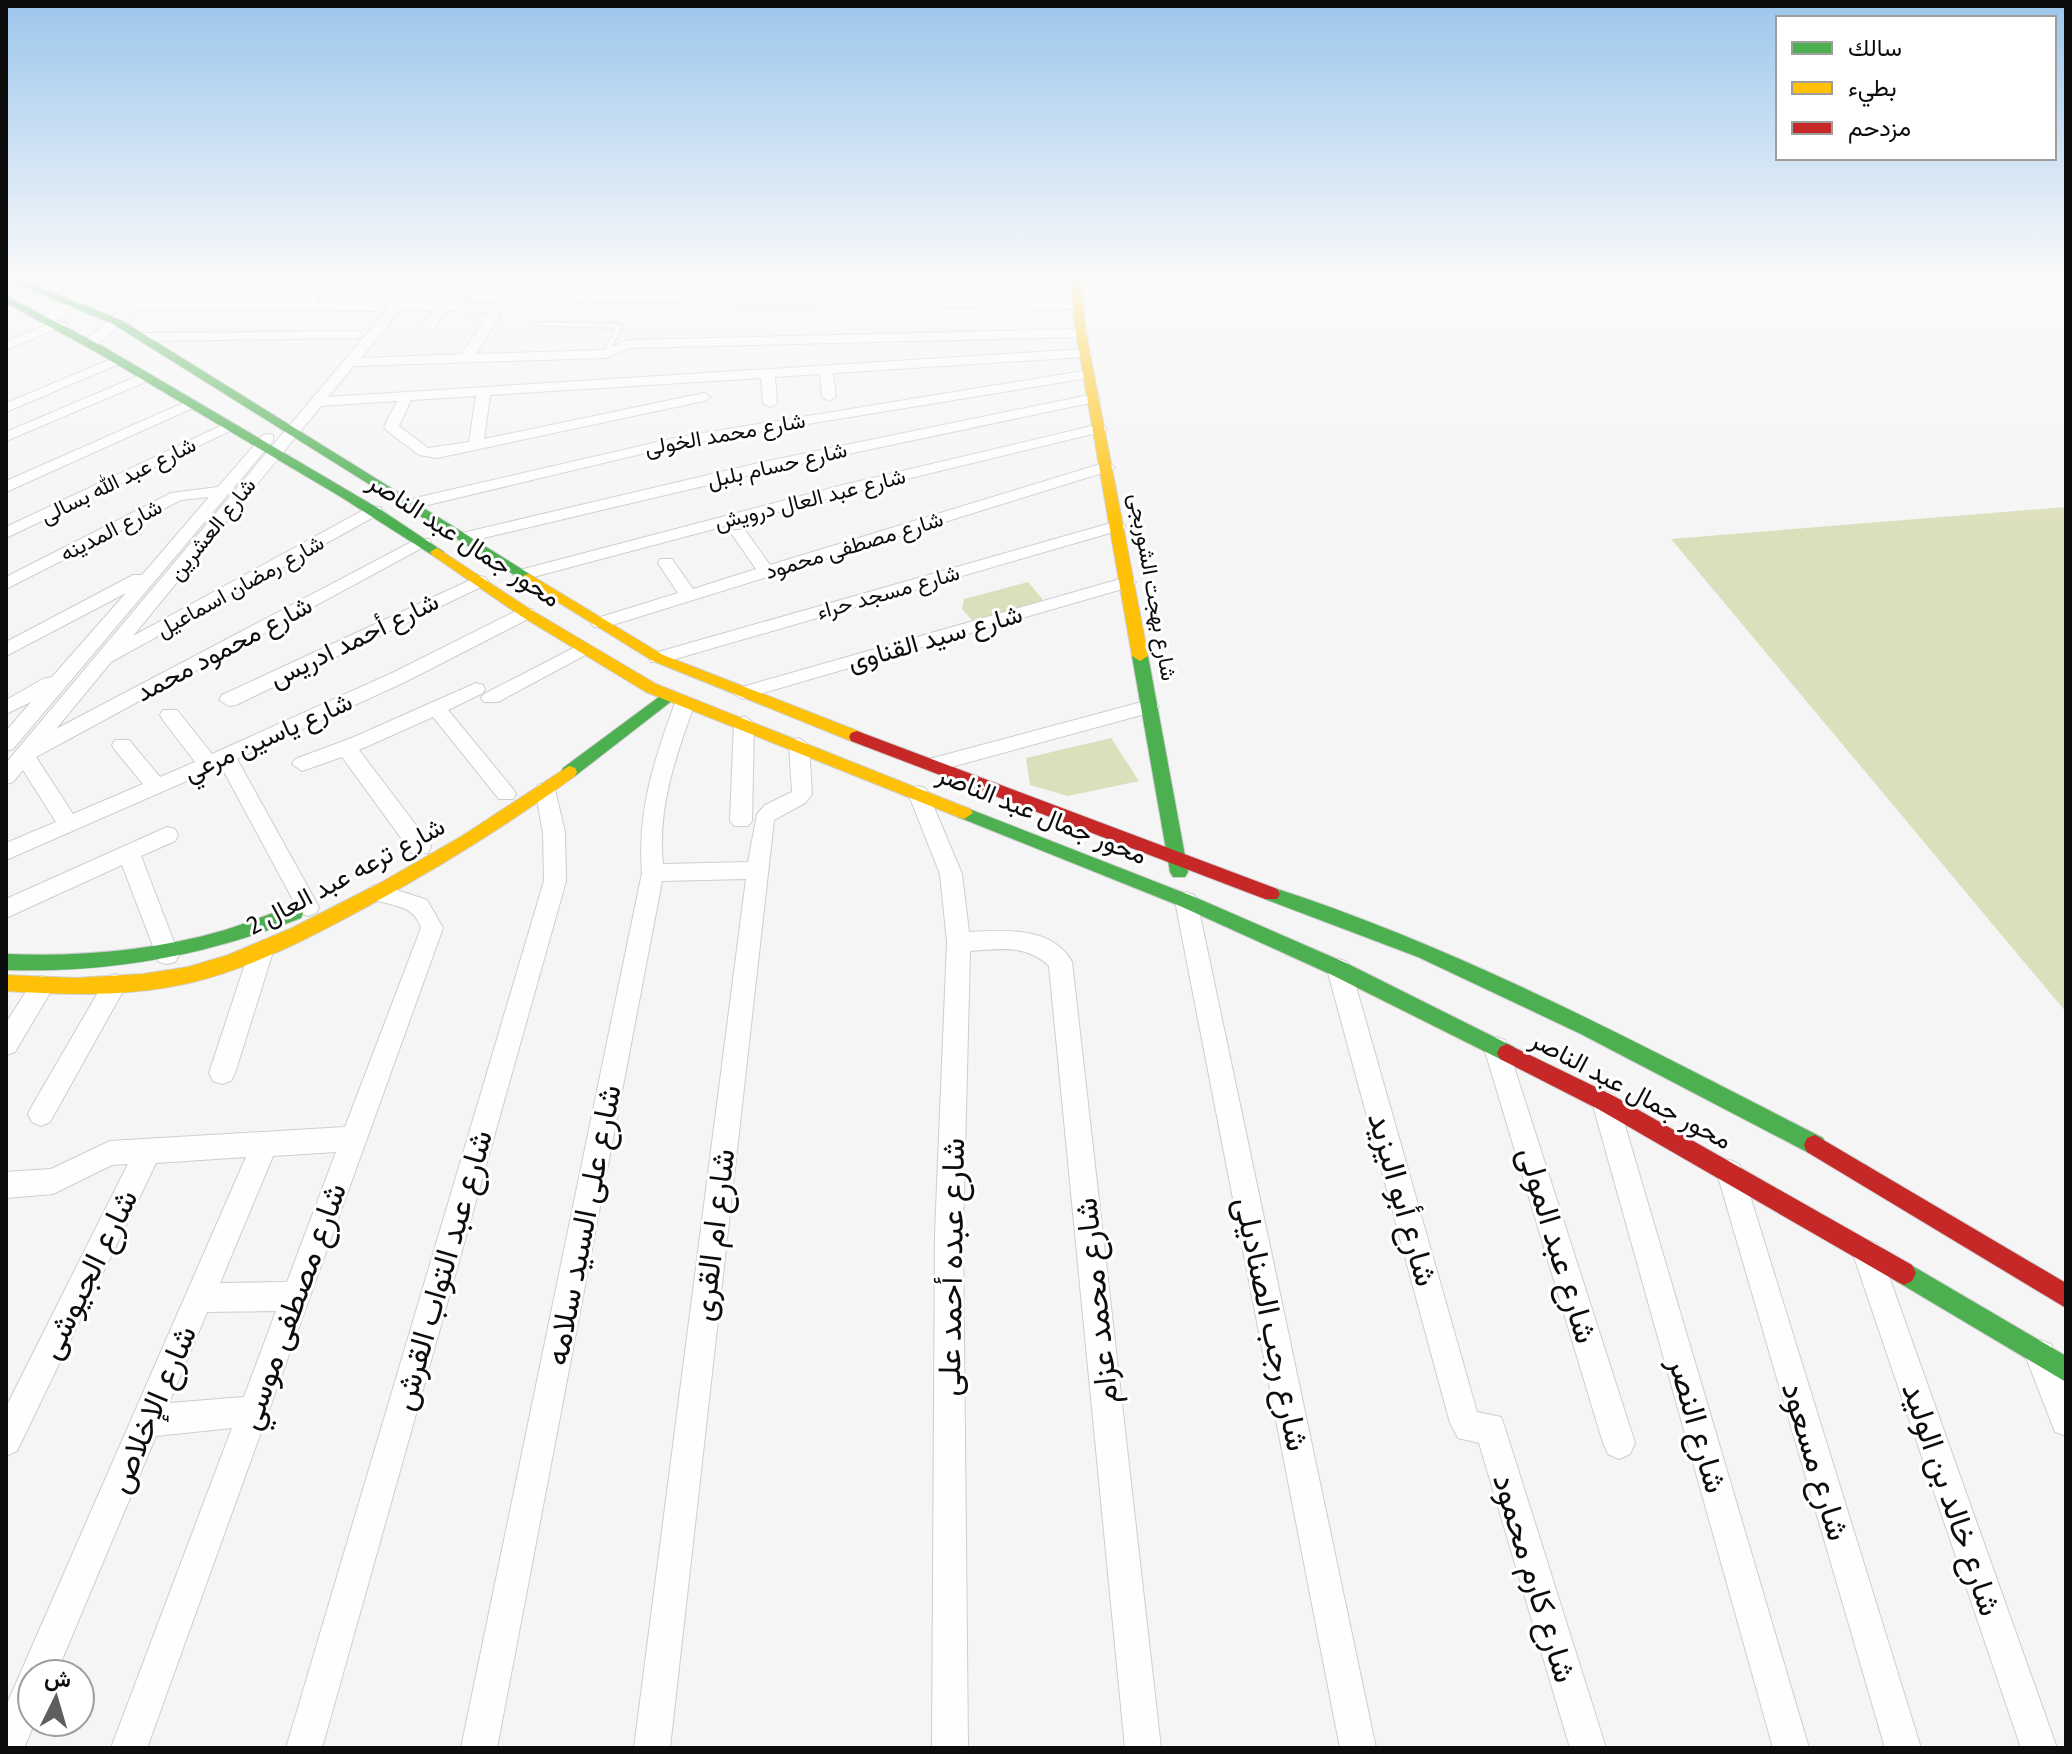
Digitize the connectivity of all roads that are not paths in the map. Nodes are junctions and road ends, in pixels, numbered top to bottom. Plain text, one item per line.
1 (114, 363) edge
2 (125, 363) edge
3 (183, 363) edge
4 (336, 363) edge
5 (351, 363) edge
6 (935, 363) edge
7 (1087, 363) edge
8 (826, 370) junction
9 (768, 373) junction
10 (1089, 374) junction
11 (145, 377) junction
12 (702, 378) junction
13 (484, 391) junction
14 (406, 397) junction
15 (829, 397) dead end
16 (1094, 398) junction
17 (318, 402) junction
18 (770, 403) dead end
19 (190, 404) junction
20 (6, 408) edge
21 (229, 426) junction
22 (1100, 428) junction
23 (287, 429) junction
24 (6, 437) edge
25 (476, 445) junction
26 (268, 448) junction
27 (1107, 467) junction
28 (6, 487) edge
29 (220, 491) junction
30 (411, 504) junction
31 (375, 510) junction
32 (1118, 526) junction
33 (6, 533) edge
34 (739, 533) dead end
35 (462, 538) junction
36 (423, 543) junction
37 (666, 563) dead end
38 (150, 572) junction
39 (766, 572) junction
40 (522, 575) junction
41 (479, 581) junction
42 (1127, 582) junction
43 (6, 584) edge
44 (689, 596) junction
45 (526, 613) junction
46 (600, 623) junction
47 (10, 643) edge
48 (583, 649) junction
49 (658, 658) junction
50 (104, 659) junction
51 (63, 676) junction
52 (742, 693) junction
53 (667, 695) junction
54 (229, 700) dead end
55 (1149, 706) junction
56 (6, 708) edge
57 (436, 708) junction
58 (170, 715) dead end
59 (744, 723) junction
60 (122, 745) dead end
61 (799, 745) junction
62 (346, 748) junction
63 (15, 749) edge
64 (217, 760) junction
65 (302, 764) dead end
66 (933, 765) junction
67 (6, 777) edge
68 (157, 787) junction
69 (545, 790) junction
70 (918, 793) junction
71 (506, 794) junction
72 (469, 817) dead end
73 (741, 821) dead end
74 (68, 824) junction
75 (167, 835) dead end
76 (426, 843) joint
77 (6, 852) edge
78 (129, 853) junction
79 (1174, 855) junction
80 (757, 870) junction
81 (653, 873) junction
82 (380, 882) junction
83 (1186, 901) junction
84 (316, 903) joint
85 (6, 909) edge
86 (959, 942) junction
87 (261, 952) junction
88 (167, 955) junction
89 (6, 962) edge
90 (1339, 969) junction
91 (6, 983) edge
92 (115, 984) junction
93 (42, 986) junction
94 (6, 1044) edge
95 (1496, 1048) junction
96 (222, 1073) dead end
97 (1605, 1102) junction
98 (41, 1114) dead end
99 (354, 1139) junction
100 (265, 1144) junction
101 (149, 1150) junction
102 (1730, 1173) junction
103 (6, 1185) edge
104 (1865, 1250) junction
105 (296, 1296) junction
106 (2066, 1296) edge
107 (199, 1298) junction
108 (2053, 1362) edge
109 (254, 1411) junction
110 (146, 1421) junction
111 (2066, 1421) edge
112 (1469, 1427) joint
113 (6, 1440) edge
114 (1619, 1443) dead end
115 (45, 1658) edge
116 (16, 1725) edge
117 (6, 1748) edge
118 (129, 1748) edge
119 (304, 1748) edge
120 (479, 1748) edge
121 (652, 1748) edge
122 (950, 1748) edge
123 (1143, 1748) edge
124 (1358, 1748) edge
125 (1588, 1748) edge
126 (1791, 1748) edge
127 (1903, 1748) edge
128 (2039, 1748) edge

1 - 20 street
2 - 11 street, محور جمال عبد الناصر
3 - 23 street, محور جمال عبد الناصر
4 - 23 street, شارع العشرين
5 - 17 street, شارع العشرين
6 - 8 street
7 - 10 street, شارع بهجت الشوربجى
8 - 9 street
8 - 15 street
9 - 12 street
9 - 18 street
10 - 16 street, شارع بهجت الشوربجى
10 - 30 street, شارع محمد الخولى
11 - 19 street, محور جمال عبد الناصر
11 - 24 street
12 - 13 street
12 - 25 street
13 - 14 street
13 - 25 street
14 - 17 street
14 - 25 street
16 - 22 street, شارع بهجت الشوربجى
16 - 35 street, شارع حسام بلبل
17 - 23 street, شارع العشرين
19 - 21 street, محور جمال عبد الناصر
19 - 28 street
21 - 26 street, محور جمال عبد الناصر
21 - 33 street, شارع عبد الله بسالى
22 - 27 street, شارع بهجت الشوربجى
22 - 40 street, شارع عبد العال درويش
23 - 26 street, شارع العشرين
23 - 30 street, محور جمال عبد الناصر
26 - 29 street, شارع العشرين
26 - 31 street, محور جمال عبد الناصر
26 - 50 street, شارع العشرين
27 - 32 street, شارع بهجت الشوربجى
27 - 39 street, شارع مصطفى محمود
29 - 38 street, شارع العشرين
29 - 43 street, شارع المدينه
30 - 35 street, محور جمال عبد الناصر
31 - 36 street, محور جمال عبد الناصر
31 - 50 street, شارع رمضان اسماعيل
32 - 42 street, شارع بهجت الشوربجى
32 - 49 street, شارع مسجد حراء
34 - 39 street
35 - 40 street, محور جمال عبد الناصر
36 - 41 street, محور جمال عبد الناصر
36 - 63 street, شارع محمود محمد
37 - 44 street
38 - 47 street
38 - 51 street, شارع العشرين
39 - 44 street, شارع مصطفى محمود
40 - 46 street, محور جمال عبد الناصر
41 - 45 street, محور جمال عبد الناصر
41 - 54 street, شارع أحمد ادريس
42 - 52 street, شارع سيد القناوى
42 - 55 street, شارع بهجت الشوربجى
44 - 46 street, شارع مصطفى محمود
45 - 48 street, محور جمال عبد الناصر
45 - 64 street, شارع ياسين مرعي
46 - 49 street, محور جمال عبد الناصر
48 - 53 street, محور جمال عبد الناصر
48 - 57 street
49 - 52 street, محور جمال عبد الناصر
50 - 63 street, شارع العشرين
51 - 56 street
51 - 63 street, شارع العشرين
52 - 66 street, محور جمال عبد الناصر
53 - 59 street, محور جمال عبد الناصر
53 - 69 street, شارع ترعه عبد العال 2
53 - 71 street, شارع ترعه عبد العال 2
53 - 81 street, شارع على السيد سلامه
55 - 66 street
55 - 79 street, شارع بهجت الشوربجى
57 - 62 street
57 - 71 street
58 - 64 street
59 - 61 street, محور جمال عبد الناصر
59 - 73 street
60 - 68 street
61 - 70 street, محور جمال عبد الناصر
61 - 80 street, شارع ام القرى
62 - 65 street
62 - 76 street
63 - 67 street, شارع العشرين
63 - 74 street
64 - 68 street, شارع ياسين مرعي
64 - 84 street
66 - 79 street, محور جمال عبد الناصر
68 - 74 street, شارع ياسين مرعي
69 - 82 street, شارع ترعه عبد العال 2
69 - 119 street, شارع عبد التواب القرش
70 - 83 street, محور جمال عبد الناصر
70 - 86 street, شارع عبده أحمد على
71 - 72 street, شارع ترعه عبد العال 2
74 - 77 street, شارع ياسين مرعي
75 - 78 street
76 - 82 street, شارع ترعه عبد العال 2
78 - 85 street
78 - 88 street
79 - 83 street, شارع بهجت الشوربجى
79 - 106 street, محور جمال عبد الناصر
80 - 81 street
80 - 121 street, شارع ام القرى
81 - 120 street, شارع على السيد سلامه
82 - 87 street, شارع ترعه عبد العال 2
82 - 99 street, شارع مصطفى موسي
83 - 90 street, محور جمال عبد الناصر
83 - 124 street, شارع رجب الصناديلى
84 - 88 street, شارع ترعه عبد العال 2
86 - 122 street, شارع عبده أحمد على
86 - 123 street, شارع محمد عزام
87 - 92 street, شارع ترعه عبد العال 2
87 - 96 street
88 - 89 street, شارع ترعه عبد العال 2
90 - 95 street, محور جمال عبد الناصر
90 - 112 street, شارع أبو اليزيد
91 - 93 street, شارع ترعه عبد العال 2
92 - 93 street, شارع ترعه عبد العال 2
92 - 98 street
93 - 94 street
95 - 97 street, محور جمال عبد الناصر
95 - 114 street, شارع عبد المولى
97 - 102 street, محور جمال عبد الناصر
97 - 126 street, شارع النصر
99 - 100 street
99 - 105 street, شارع مصطفى موسي
100 - 101 street
100 - 107 street, شارع الإخلاص
101 - 103 street
101 - 113 street, شارع الجيوشى
102 - 104 street, محور جمال عبد الناصر
102 - 127 street, شارع مسعود
104 - 108 street, محور جمال عبد الناصر
104 - 128 street, شارع خالد بن الوليد
105 - 107 street
105 - 109 street, شارع مصطفى موسي
107 - 110 street, شارع الإخلاص
108 - 111 street
109 - 110 street
109 - 118 street, شارع مصطفى موسي
110 - 115 street, شارع الإخلاص
112 - 125 street, شارع كارم محمود
116 - 117 street

